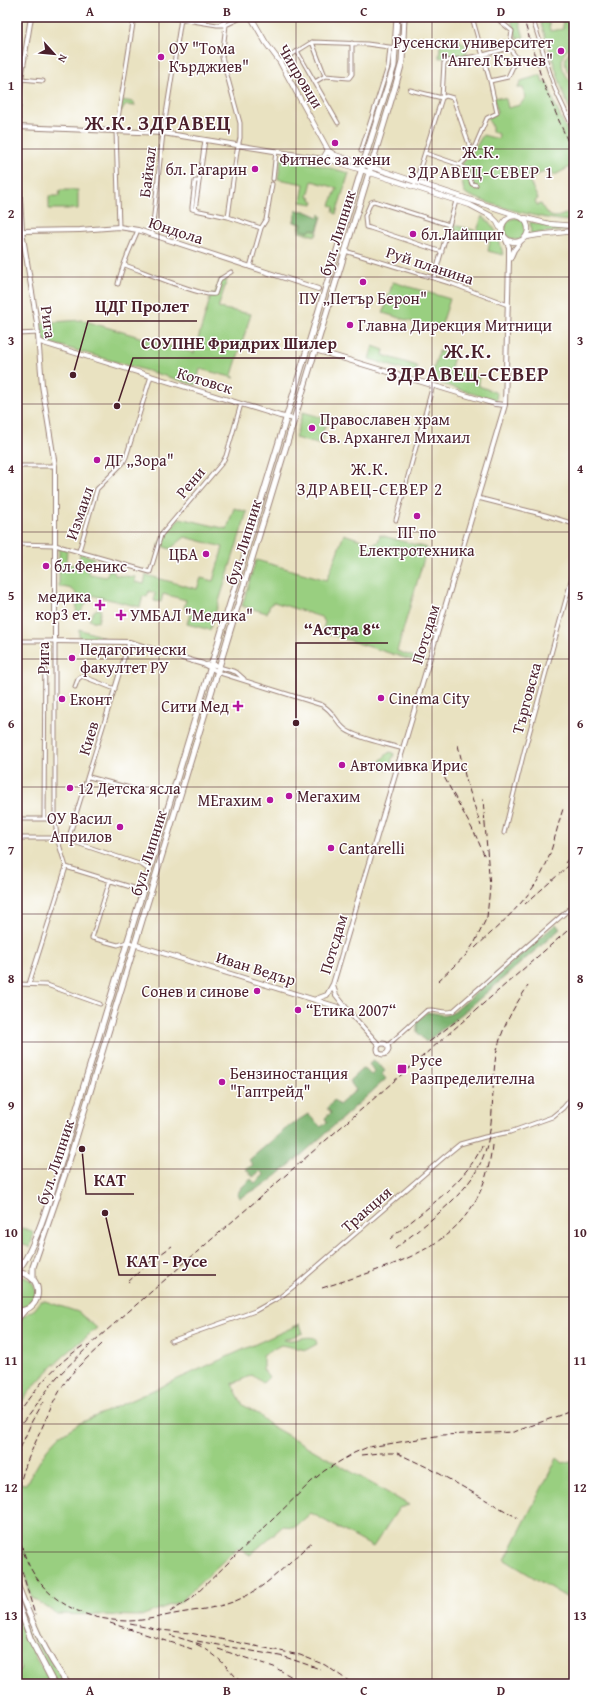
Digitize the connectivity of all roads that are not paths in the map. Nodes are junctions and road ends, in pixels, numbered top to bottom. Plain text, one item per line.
1 (31, 17) edge
2 (134, 17) edge
3 (168, 17) edge
4 (233, 17) edge
5 (243, 17) edge
6 (251, 17) edge
7 (397, 17) edge
8 (404, 17) edge
9 (472, 17) edge
10 (499, 17) edge
11 (532, 17) edge
12 (181, 19) junction
13 (217, 25) junction
14 (226, 25) junction
15 (312, 42) junction
16 (352, 43) junction
17 (390, 48) junction
18 (396, 48) junction
19 (509, 48) junction
20 (297, 51) junction
21 (483, 55) junction
22 (280, 62) junction
23 (325, 76) junction
24 (21, 79) junction
25 (43, 81) dead end
26 (490, 81) junction
27 (314, 82) junction
28 (410, 90) dead end
29 (442, 98) junction
30 (338, 123) dead end
31 (17, 127) edge
32 (574, 130) edge
33 (116, 131) junction
34 (163, 133) junction
35 (205, 140) junction
36 (238, 145) junction
37 (328, 150) junction
38 (276, 151) junction
39 (361, 151) dead end
40 (425, 152) junction
41 (472, 153) junction
42 (318, 158) junction
43 (334, 161) junction
44 (363, 164) junction
45 (460, 164) junction
46 (370, 169) junction
47 (361, 170) junction
48 (273, 179) dead end
49 (416, 181) junction
50 (272, 184) dead end
51 (476, 185) dead end
52 (414, 187) junction
53 (456, 201) junction
54 (519, 216) junction
55 (228, 218) junction
56 (449, 225) junction
57 (574, 226) edge
58 (119, 227) junction
59 (261, 228) junction
60 (138, 230) junction
61 (22, 231) junction
62 (574, 231) edge
63 (152, 233) junction
64 (503, 234) junction
65 (524, 239) junction
66 (344, 251) junction
67 (442, 252) junction
68 (510, 261) junction
69 (125, 264) junction
70 (250, 267) junction
71 (231, 272) dead end
72 (434, 278) junction
73 (118, 284) dead end
74 (326, 286) junction
75 (318, 289) junction
76 (324, 295) junction
77 (508, 305) junction
78 (39, 333) junction
79 (17, 334) edge
80 (40, 342) junction
81 (315, 350) junction
82 (151, 376) junction
83 (433, 386) junction
84 (241, 404) junction
85 (505, 405) junction
86 (287, 418) junction
87 (294, 419) junction
88 (17, 466) edge
89 (55, 466) junction
90 (478, 498) junction
91 (396, 520) dead end
92 (574, 524) edge
93 (17, 544) edge
94 (55, 545) junction
95 (79, 551) junction
96 (574, 570) edge
97 (17, 641) edge
98 (45, 641) junction
99 (55, 641) junction
100 (129, 642) junction
101 (211, 667) junction
102 (217, 669) junction
103 (245, 681) junction
104 (75, 687) dead end
105 (115, 689) junction
106 (403, 749) junction
107 (89, 777) junction
108 (141, 791) dead end
109 (44, 818) junction
110 (17, 819) edge
111 (55, 819) junction
112 (504, 833) dead end
113 (17, 838) edge
114 (56, 838) junction
115 (68, 840) junction
116 (66, 867) junction
117 (149, 870) junction
118 (110, 880) junction
119 (134, 888) dead end
120 (574, 905) edge
121 (127, 942) junction
122 (134, 944) junction
123 (17, 984) edge
124 (29, 984) junction
125 (333, 984) junction
126 (316, 999) junction
127 (100, 1004) dead end
128 (348, 1011) junction
129 (379, 1045) junction
130 (387, 1046) junction
131 (574, 1095) edge
132 (75, 1115) junction
133 (83, 1117) junction
134 (17, 1270) edge
135 (17, 1274) edge
136 (33, 1280) junction
137 (25, 1310) junction
138 (17, 1311) edge
139 (17, 1319) edge
140 (171, 1341) dead end
141 (17, 1584) edge
142 (17, 1601) edge
143 (54, 1684) edge
144 (68, 1684) edge

1 - 24 street, Рига
2 - 33 street
3 - 12 street
4 - 13 street
5 - 14 street
6 - 22 main road, Чипровци
7 - 18 main road, бул. Липник
8 - 46 main road, бул. Липник
9 - 21 street
10 - 19 street
11 - 32 street
12 - 13 street
12 - 34 street, Байкал
13 - 14 street
14 - 36 street
15 - 16 street
15 - 20 street
15 - 23 street
16 - 17 street
16 - 23 street
17 - 18 street
17 - 39 street
18 - 44 main road, бул. Липник
19 - 21 street
19 - 26 street
20 - 22 street
20 - 27 street
21 - 26 street
21 - 29 street
22 - 37 main road, Чипровци
23 - 27 street
24 - 25 street
24 - 31 street, Рига
26 - 41 street
27 - 30 street
28 - 29 street
29 - 40 street
29 - 41 street
31 - 33 street
31 - 61 street, Рига
33 - 34 street
33 - 58 street
34 - 35 street
34 - 63 street, Байкал
35 - 36 street
35 - 55 street
36 - 38 street
36 - 55 street
37 - 42 main road
37 - 43 main road, Чипровци
37 - 44 main road
38 - 42 street
38 - 48 street
40 - 45 street
40 - 49 street
41 - 45 street
42 - 43 street
43 - 47 main road
44 - 46 main road
44 - 47 main road, бул. Липник
45 - 51 street
46 - 47 main road
46 - 49 main road
46 - 52 main road
46 - 66 main road, бул. Липник
47 - 74 main road, бул. Липник
49 - 52 street
49 - 54 main road
50 - 59 street
52 - 53 main road
53 - 56 street
53 - 64 main road
54 - 57 main road
54 - 64 main road
54 - 65 main road
55 - 59 street
56 - 67 street
56 - 67 street
58 - 60 street, Юндола
58 - 61 street, Юндола
59 - 70 street
60 - 63 street, Юндола
60 - 69 street
61 - 78 street, Рига
62 - 65 main road
63 - 70 street, Юндола
64 - 65 main road
64 - 68 street, Потсдам
65 - 68 street, Потсдам
66 - 72 street, Руй планина
66 - 81 main road, бул. Липник
67 - 72 street
68 - 77 street, Потсдам
69 - 71 street
69 - 73 street
70 - 75 street, Юндола
72 - 77 street, Руй планина
74 - 75 street
74 - 76 main road, бул. Липник
75 - 76 street, Юндола
76 - 86 main road, бул. Липник
77 - 85 street, Потсдам
78 - 79 street
78 - 80 street, Рига
80 - 82 street, Котовск
80 - 89 street, Рига
81 - 83 street
81 - 87 main road, бул. Липник
82 - 84 street, Котовск
82 - 95 street, Измаил
83 - 85 street
83 - 91 street
84 - 86 street, Котовск
84 - 95 street, Рени
85 - 90 street, Потсдам
86 - 87 street, Котовск
86 - 101 main road, бул. Липник
87 - 102 main road, бул. Липник
88 - 89 street
89 - 94 street, Рига
90 - 92 street
90 - 106 street, Потсдам
93 - 94 street
94 - 95 street
94 - 99 street, Рига
96 - 112 street, Търговска
97 - 98 street
98 - 99 street
98 - 109 street
99 - 100 street
99 - 111 street, Рига
100 - 101 street
100 - 105 street, Киев
101 - 102 street
101 - 117 main road, бул. Липник
102 - 103 street
102 - 103 street
102 - 122 main road, бул. Липник
103 - 106 street
104 - 105 street
105 - 107 street, Киев
106 - 125 street, Потсдам
107 - 108 street
107 - 115 street, Киев
109 - 110 street
109 - 111 street
111 - 114 street, Рига
113 - 114 street
114 - 115 street
114 - 116 street, Рига
115 - 117 street
116 - 118 street
116 - 124 street
117 - 121 main road, бул. Липник
118 - 119 street
118 - 121 street
120 - 130 street
121 - 122 street, Иван Ведър
121 - 132 main road, бул. Липник
122 - 126 street, Иван Ведър
122 - 133 main road, бул. Липник
123 - 124 street
124 - 127 street
125 - 126 street, Потсдам
125 - 128 street
126 - 128 street, Иван Ведър
128 - 129 street, Иван Ведър
129 - 130 street
129 - 130 street
131 - 140 street, Тракция
132 - 133 main road
132 - 134 main road, бул. Липник
133 - 136 main road, бул. Липник
135 - 136 main road
136 - 137 main road, бул. Липник
137 - 138 main road
137 - 139 main road
141 - 144 main road
142 - 143 main road

